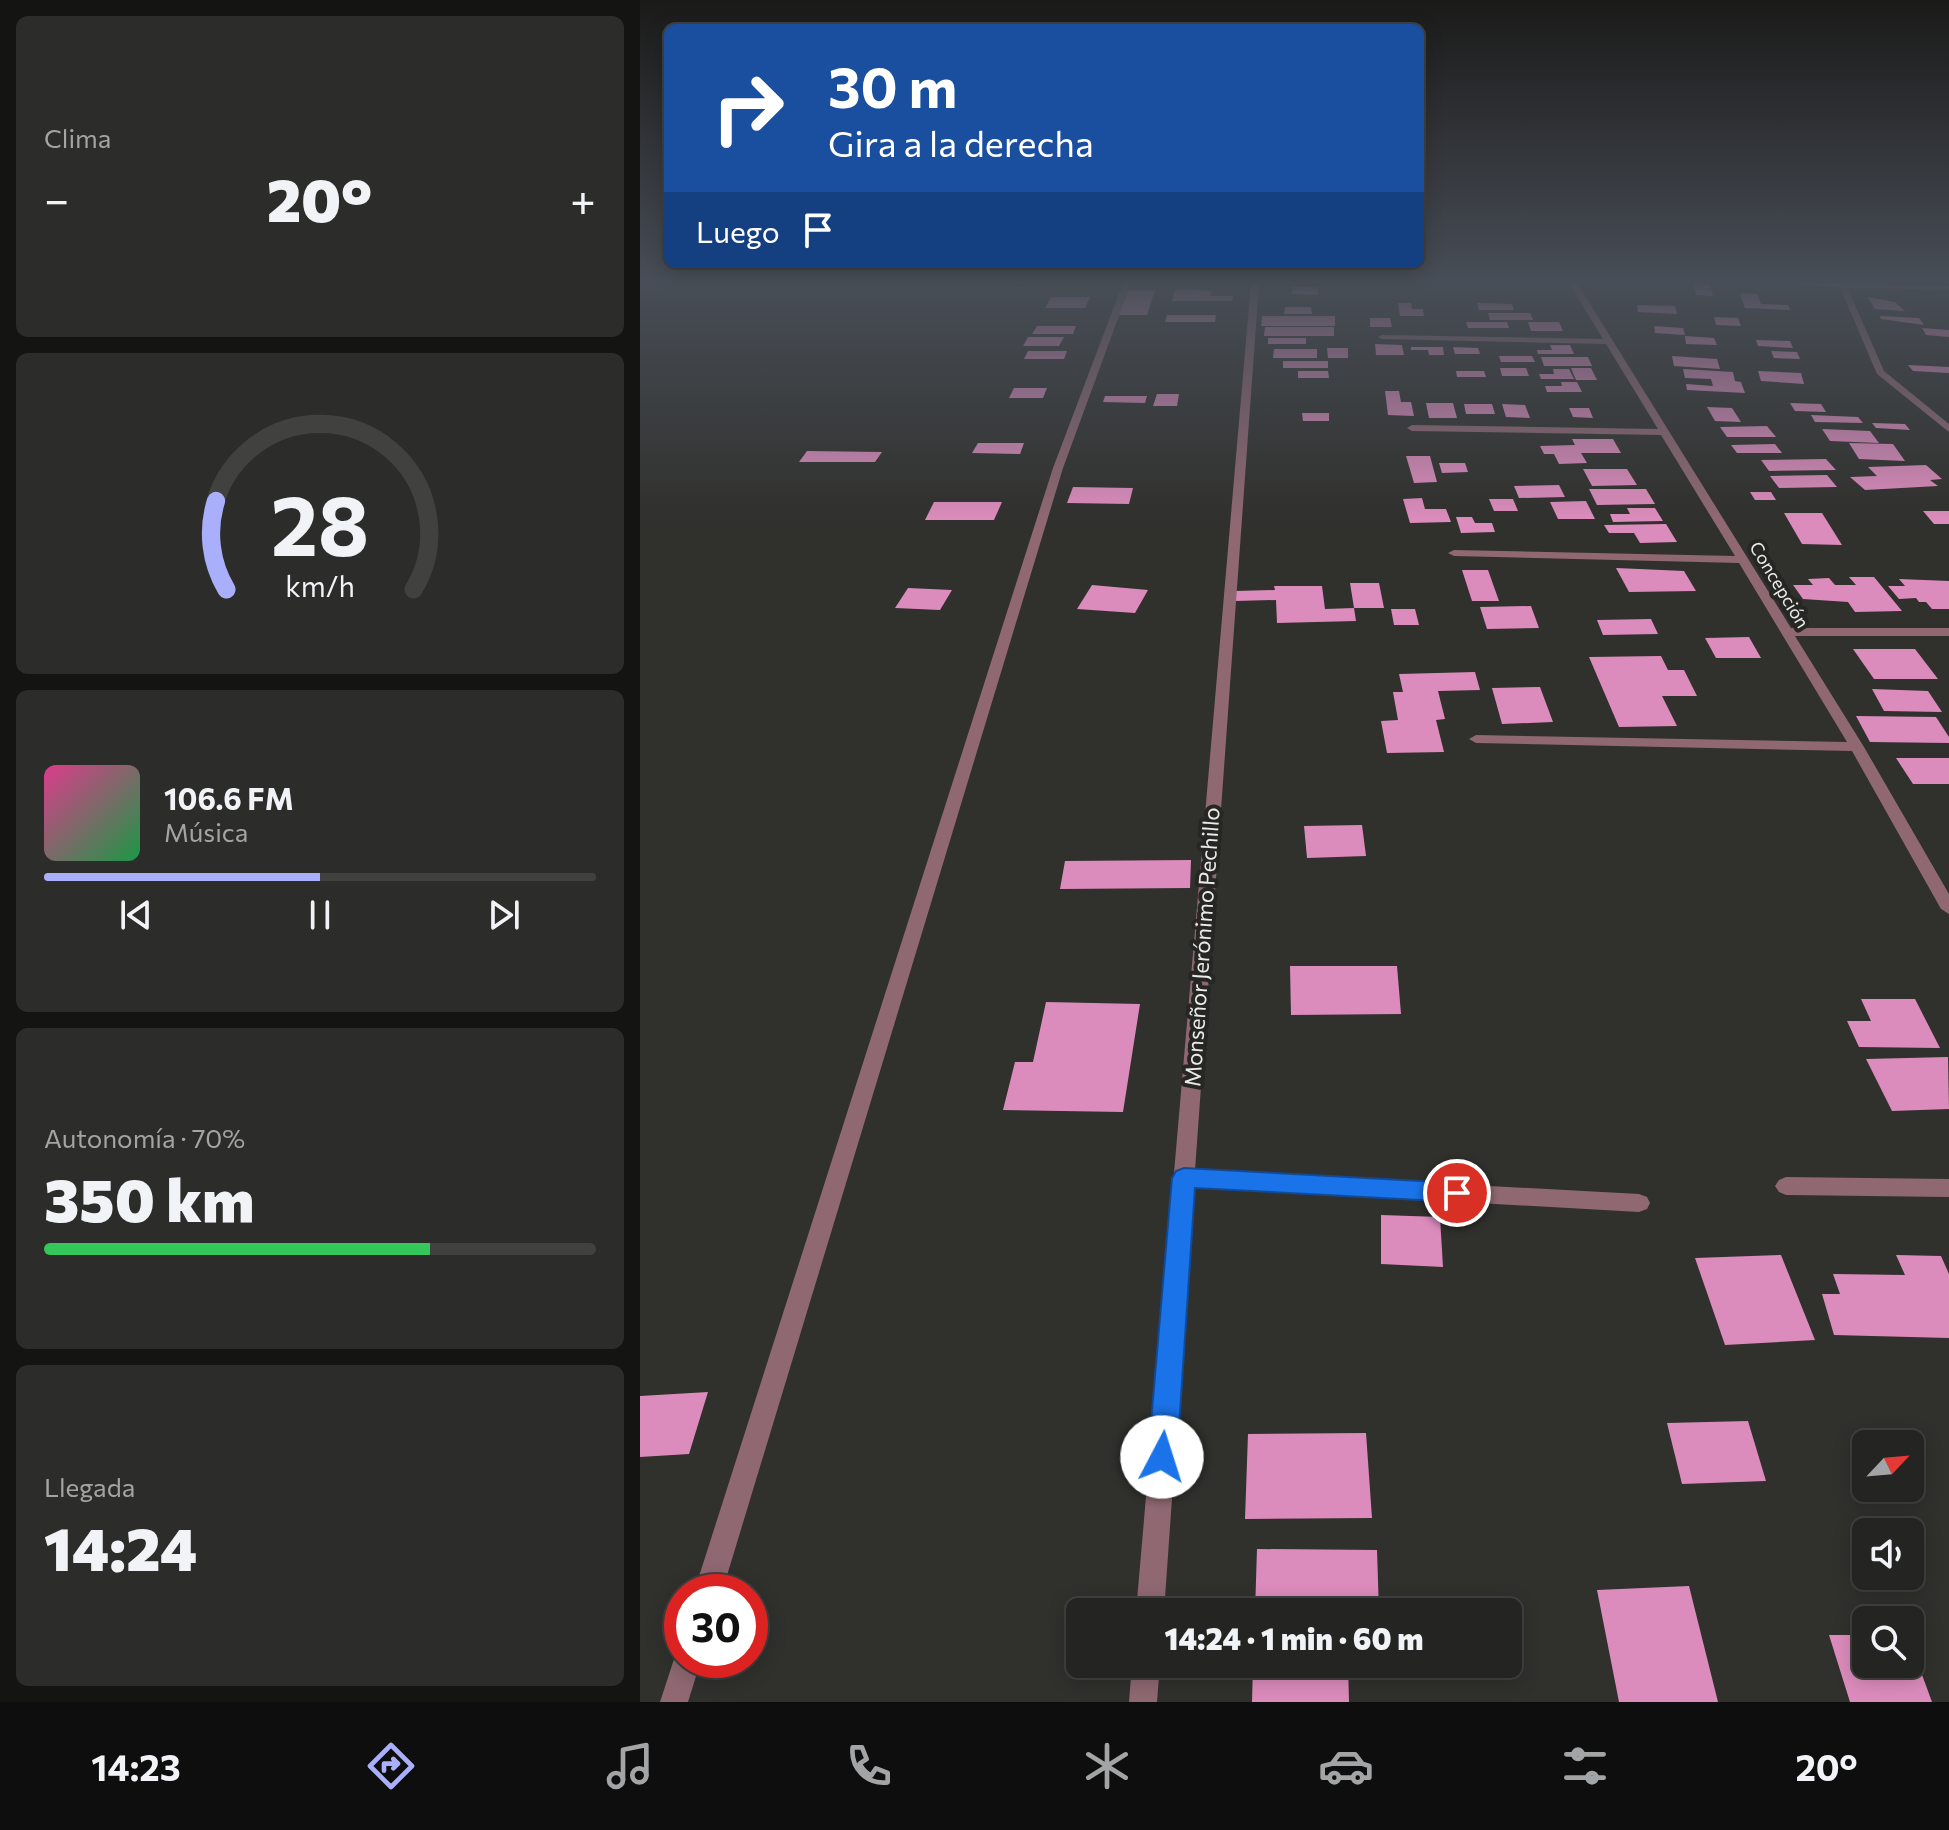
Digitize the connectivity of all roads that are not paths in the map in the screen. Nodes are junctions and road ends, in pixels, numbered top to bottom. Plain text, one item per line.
1 (1097, 362) edge
2 (1249, 362) edge
3 (1622, 362) edge
4 (1876, 362) edge
5 (1412, 428) dead end
6 (1949, 429) edge
7 (1665, 432) junction
8 (1454, 553) dead end
9 (1743, 560) junction
10 (1787, 632) junction
11 (1949, 632) edge
12 (1476, 739) dead end
13 (1857, 747) junction
14 (1949, 909) edge
15 (1184, 1178) junction
16 (1786, 1186) dead end
17 (1949, 1188) edge
18 (1639, 1203) dead end
19 (714, 1574) edge
20 (1151, 1598) edge
21 (681, 1678) edge
22 (1145, 1678) edge
23 (674, 1702) edge
24 (1143, 1702) edge

1 - 19 street
2 - 15 street, Monseñor Jerónimo Pechillo
3 - 7 street, Concepción
4 - 6 street
5 - 7 street
7 - 9 street, Concepción
8 - 9 street
9 - 10 street, Concepción
10 - 11 street
10 - 13 street, Concepción
12 - 13 street
13 - 14 street, Concepción
15 - 18 street
15 - 20 street, Monseñor Jerónimo Pechillo
16 - 17 street
21 - 23 street
22 - 24 street

